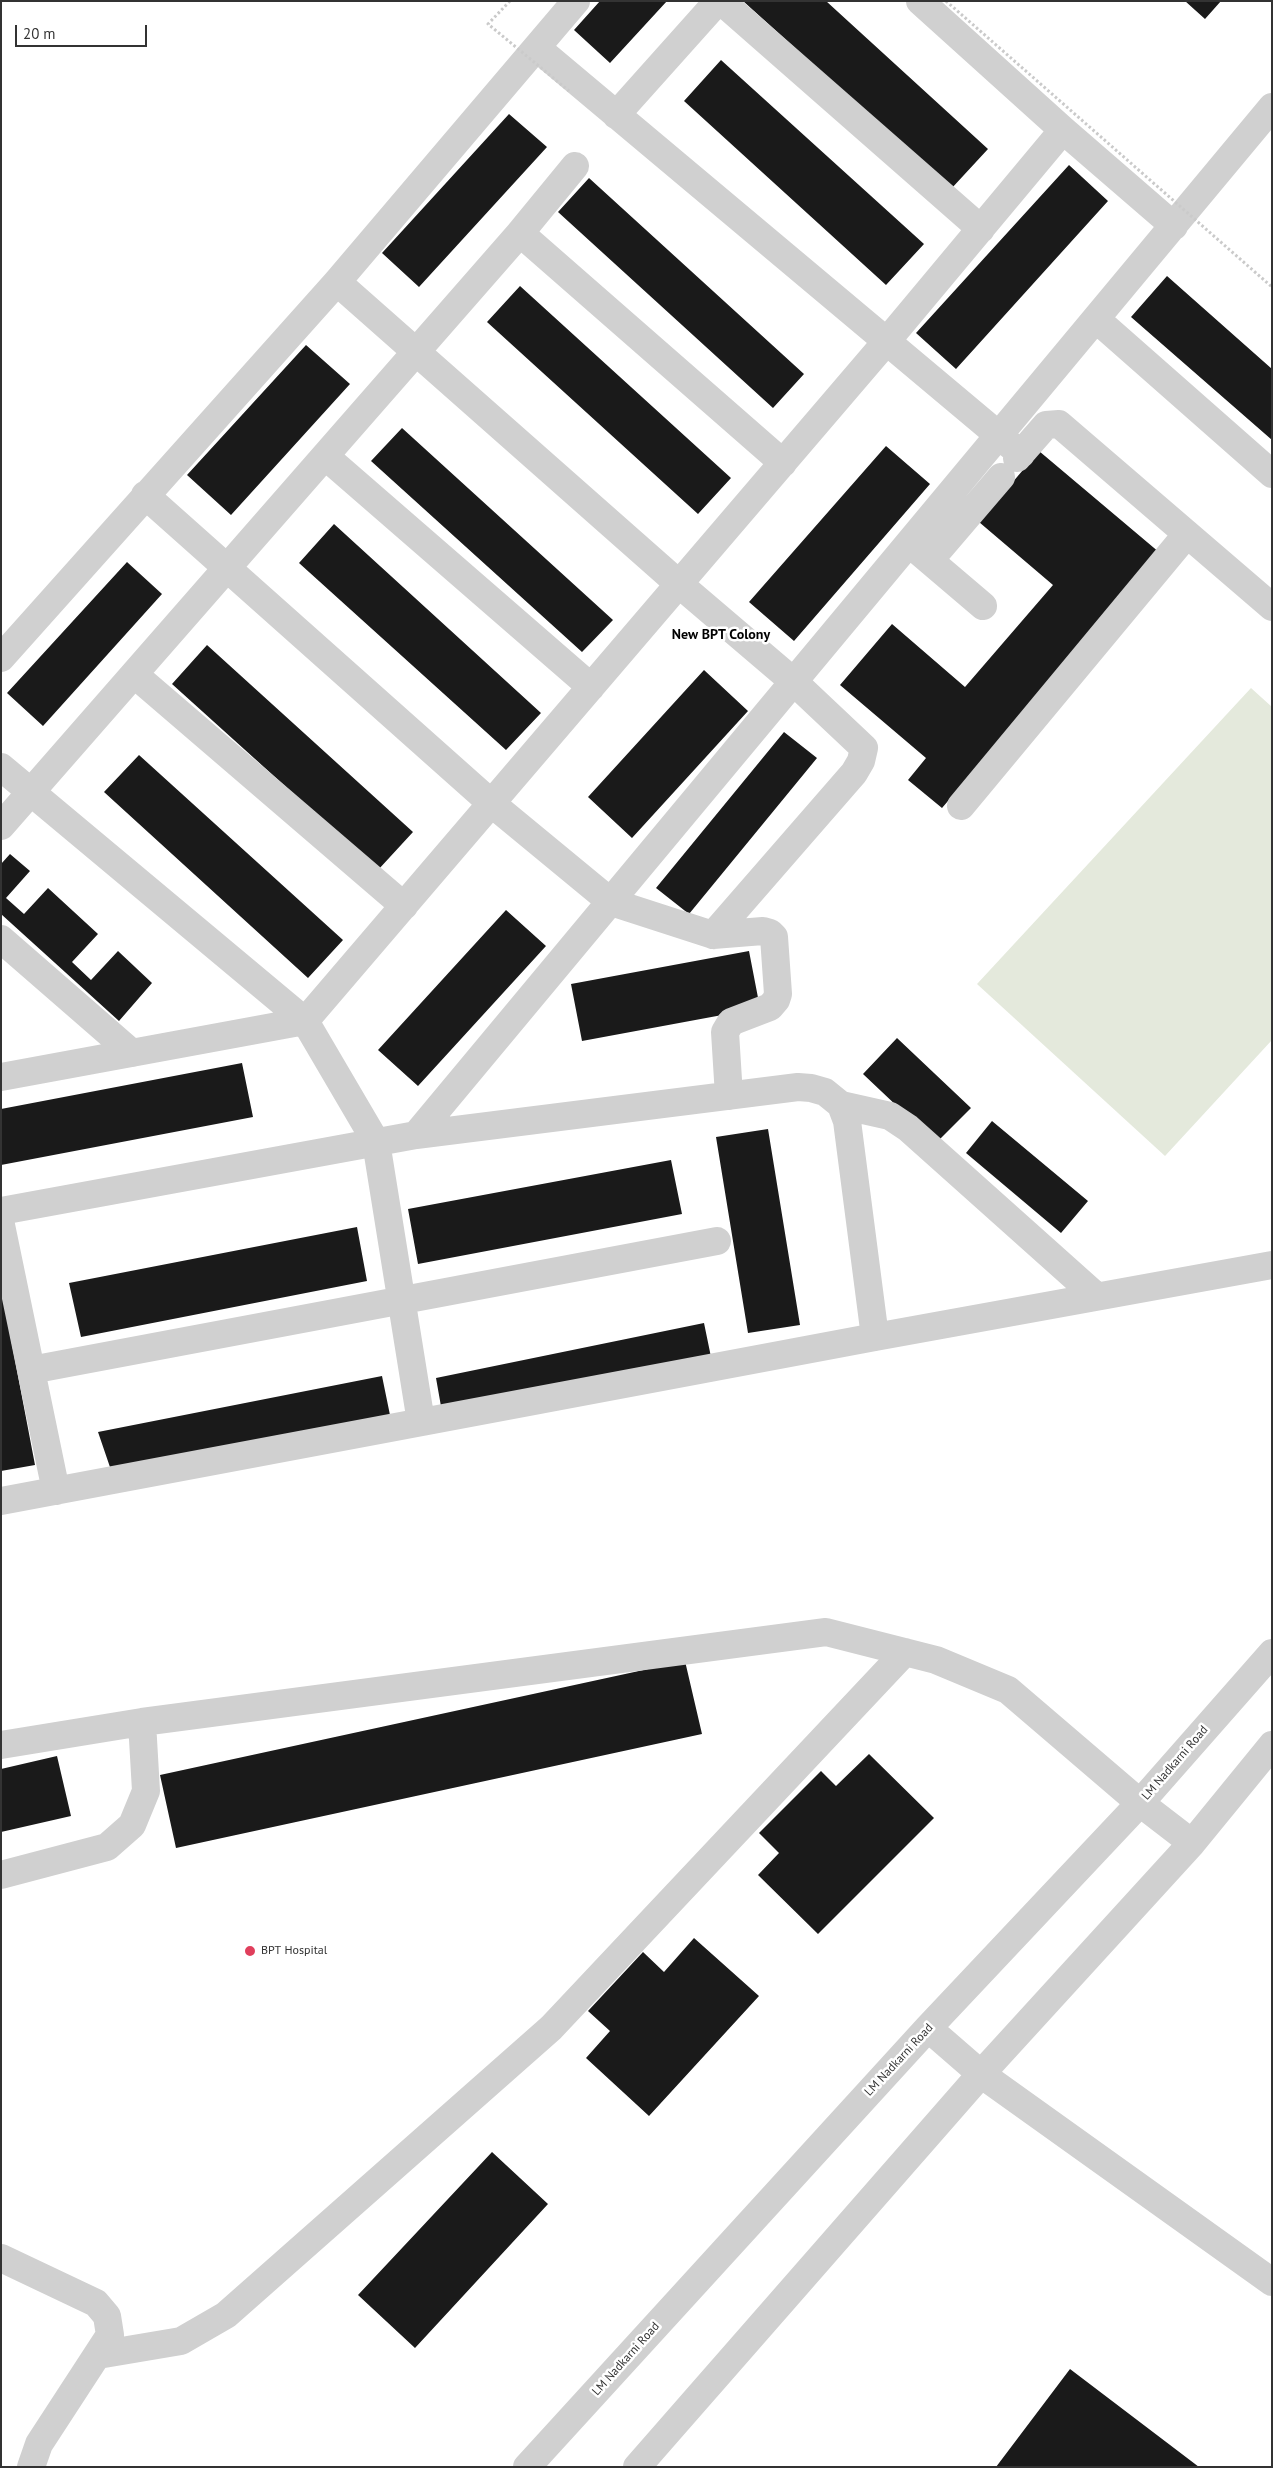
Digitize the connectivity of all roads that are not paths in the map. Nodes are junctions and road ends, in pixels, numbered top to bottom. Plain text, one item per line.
1 (576, 1) edge
2 (719, 1) edge
3 (920, 1) edge
4 (536, 48) junction
5 (1272, 107) edge
6 (616, 115) junction
7 (1063, 130) junction
8 (575, 166) dead end
9 (1180, 219) junction
10 (981, 229) junction
11 (520, 233) junction
12 (337, 282) junction
13 (1096, 319) junction
14 (886, 342) junction
15 (416, 351) junction
16 (998, 437) junction
17 (324, 456) junction
18 (783, 463) junction
19 (1013, 463) junction
20 (1272, 474) edge
21 (146, 495) junction
22 (1187, 534) junction
23 (919, 551) junction
24 (228, 569) junction
25 (680, 584) junction
26 (984, 606) dead end
27 (1272, 608) edge
28 (1, 658) edge
29 (135, 676) junction
30 (794, 682) junction
31 (591, 687) junction
32 (1, 767) edge
33 (31, 792) junction
34 (492, 803) junction
35 (962, 806) dead end
36 (1, 826) edge
37 (611, 902) junction
38 (404, 906) junction
39 (712, 935) junction
40 (1, 939) edge
41 (305, 1021) junction
42 (132, 1053) junction
43 (1, 1077) edge
44 (728, 1096) junction
45 (841, 1105) junction
46 (416, 1135) junction
47 (376, 1142) junction
48 (1, 1211) edge
49 (1, 1224) edge
50 (717, 1241) dead end
51 (1272, 1265) edge
52 (1096, 1296) junction
53 (401, 1301) junction
54 (876, 1336) junction
55 (31, 1370) junction
56 (421, 1422) junction
57 (56, 1491) junction
58 (1, 1501) edge
59 (905, 1652) junction
60 (1272, 1653) edge
61 (142, 1722) junction
62 (1, 1745) edge
63 (1272, 1746) edge
64 (1140, 1803) junction
65 (1192, 1842) junction
66 (1, 1875) edge
67 (928, 2028) junction
68 (981, 2074) junction
69 (1, 2258) edge
70 (1272, 2282) edge
71 (98, 2355) junction
72 (31, 2467) edge
73 (527, 2467) edge
74 (637, 2467) edge

1 - 4 street
2 - 6 street
2 - 10 street
3 - 7 street
4 - 6 street
4 - 12 street
5 - 9 street
6 - 14 street
7 - 9 street
7 - 10 street
8 - 11 street
9 - 13 street
10 - 14 street
11 - 15 street
11 - 18 street
12 - 15 street
12 - 21 street
13 - 16 street
13 - 20 street
14 - 16 street
14 - 18 street
15 - 17 street
15 - 25 street
16 - 19 street
16 - 23 street
17 - 24 street
17 - 31 street
18 - 25 street
19 - 22 street
19 - 23 street
21 - 24 street
21 - 28 street
22 - 27 street
22 - 35 street
23 - 26 street
23 - 30 street
24 - 29 street
24 - 34 street
25 - 30 street
25 - 31 street
29 - 33 street
29 - 38 street
30 - 37 street
30 - 39 street
31 - 34 street
32 - 33 street
33 - 36 street
33 - 41 street
34 - 37 street
34 - 38 street
37 - 39 street
37 - 46 street
38 - 41 street
39 - 44 street
40 - 42 street
41 - 42 street
41 - 47 street
42 - 43 street
44 - 45 street
44 - 46 street
45 - 52 street
45 - 54 street
46 - 47 street
47 - 48 street
47 - 53 street
49 - 55 street
50 - 53 street
51 - 52 street
52 - 54 street
53 - 55 street
53 - 56 street
54 - 56 street
55 - 57 street
56 - 57 street
57 - 58 street
59 - 61 street
59 - 64 street
59 - 71 street
60 - 64 street, LM Nadkarni Road
61 - 62 street
61 - 66 street
63 - 65 street
64 - 65 street
64 - 67 street, LM Nadkarni Road
65 - 68 street
67 - 68 street
67 - 73 street, LM Nadkarni Road
68 - 70 street
68 - 74 street
69 - 71 street
71 - 72 street

